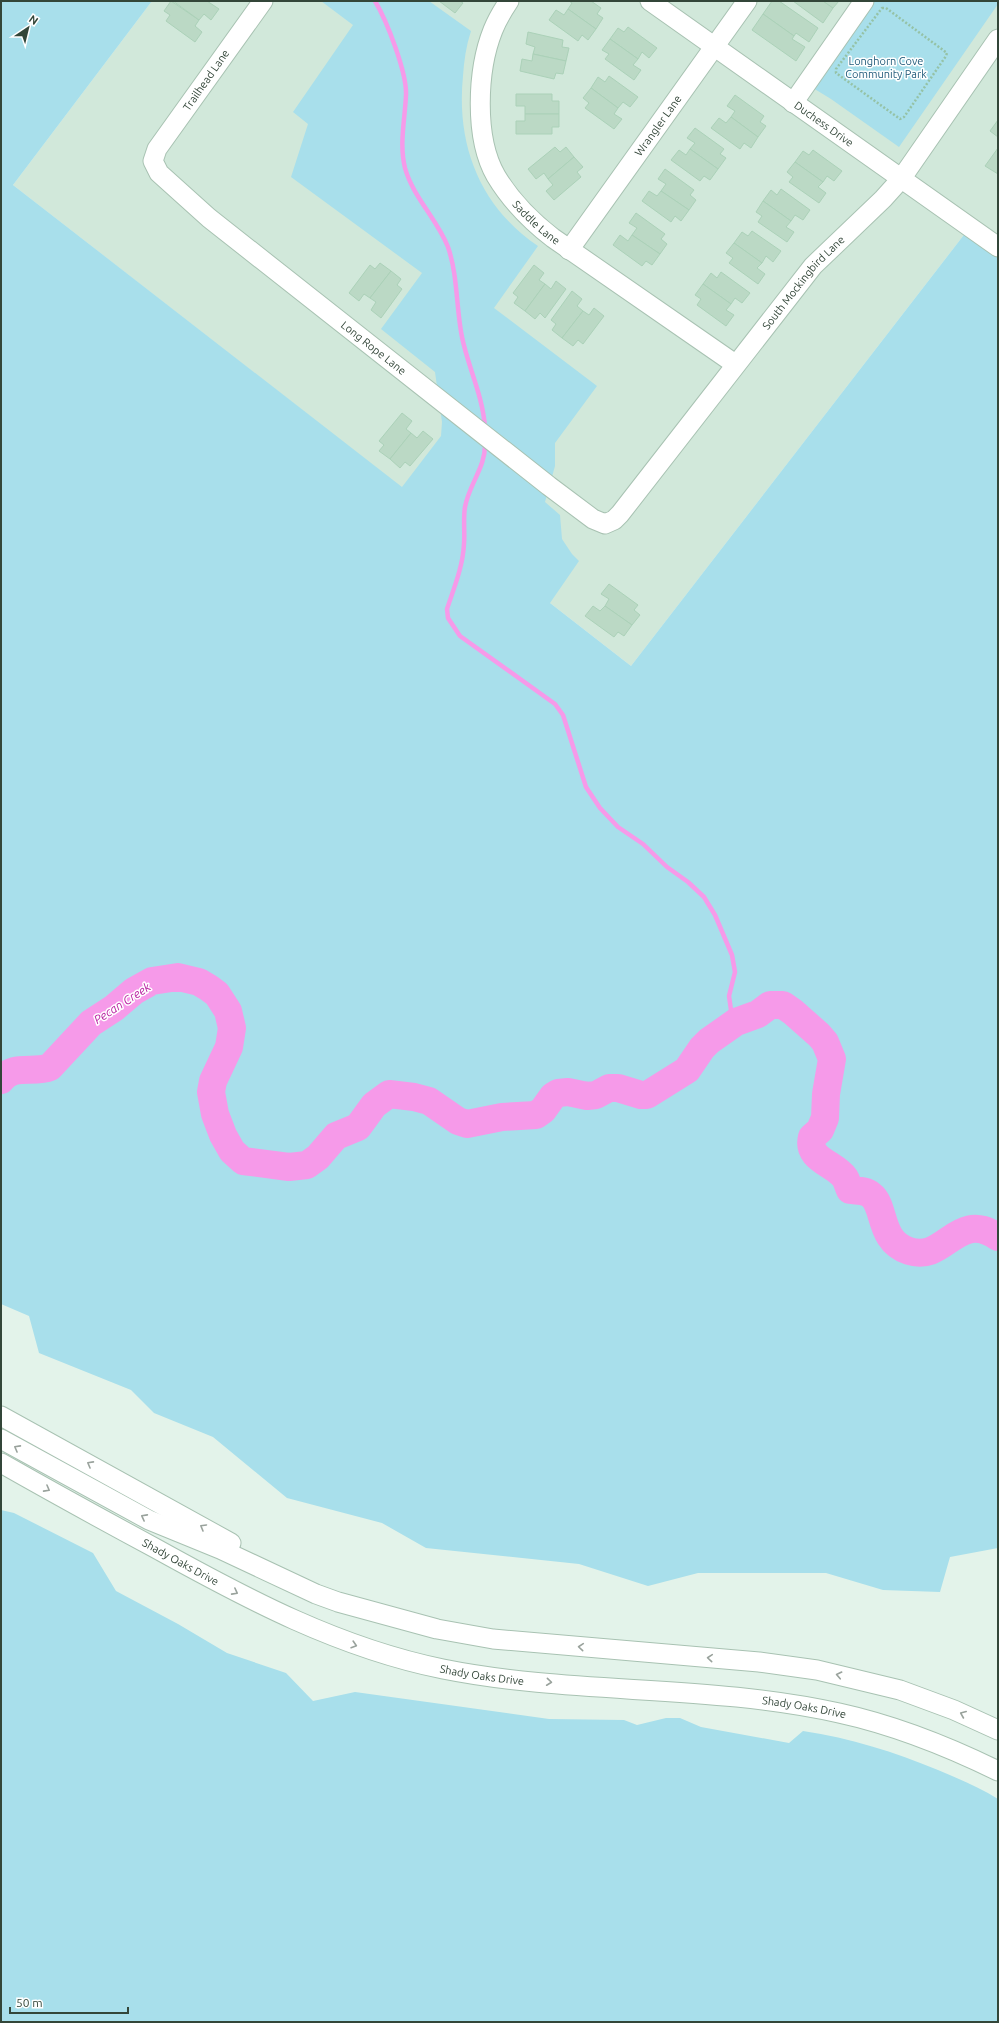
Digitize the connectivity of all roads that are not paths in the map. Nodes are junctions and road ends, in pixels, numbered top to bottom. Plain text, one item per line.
1 (262, 1) edge
2 (509, 1) edge
3 (650, 1) edge
4 (747, 1) edge
5 (864, 1) edge
6 (998, 39) edge
7 (715, 47) junction
8 (793, 103) junction
9 (153, 160) joint
10 (901, 179) junction
11 (998, 247) edge
12 (569, 250) junction
13 (735, 364) junction
14 (605, 524) joint
15 (1, 1416) edge
16 (1, 1439) edge
17 (1, 1463) edge
18 (1, 1474) edge
19 (23, 1476) junction
20 (363, 1608) junction
21 (998, 1730) edge
22 (998, 1772) edge

1 - 9 street, Trailhead Lane
2 - 12 street, Saddle Lane
3 - 7 street, Duchess Drive
4 - 7 street, Wrangler Lane
5 - 8 street
6 - 10 street, South Mockingbird Lane
7 - 8 street, Duchess Drive
7 - 12 street, Wrangler Lane
8 - 10 street, Duchess Drive
9 - 14 street, Long Rope Lane
10 - 11 street, Duchess Drive
10 - 13 street, South Mockingbird Lane
12 - 13 street, Saddle Lane
13 - 14 street, South Mockingbird Lane
20 -> 15 street, Shady Oaks Drive
20 -> 16 street, Shady Oaks Drive
17 - 19 street, Shady Oaks Drive
18 - 19 street
19 -> 22 street, Shady Oaks Drive
21 -> 20 street, Shady Oaks Drive

